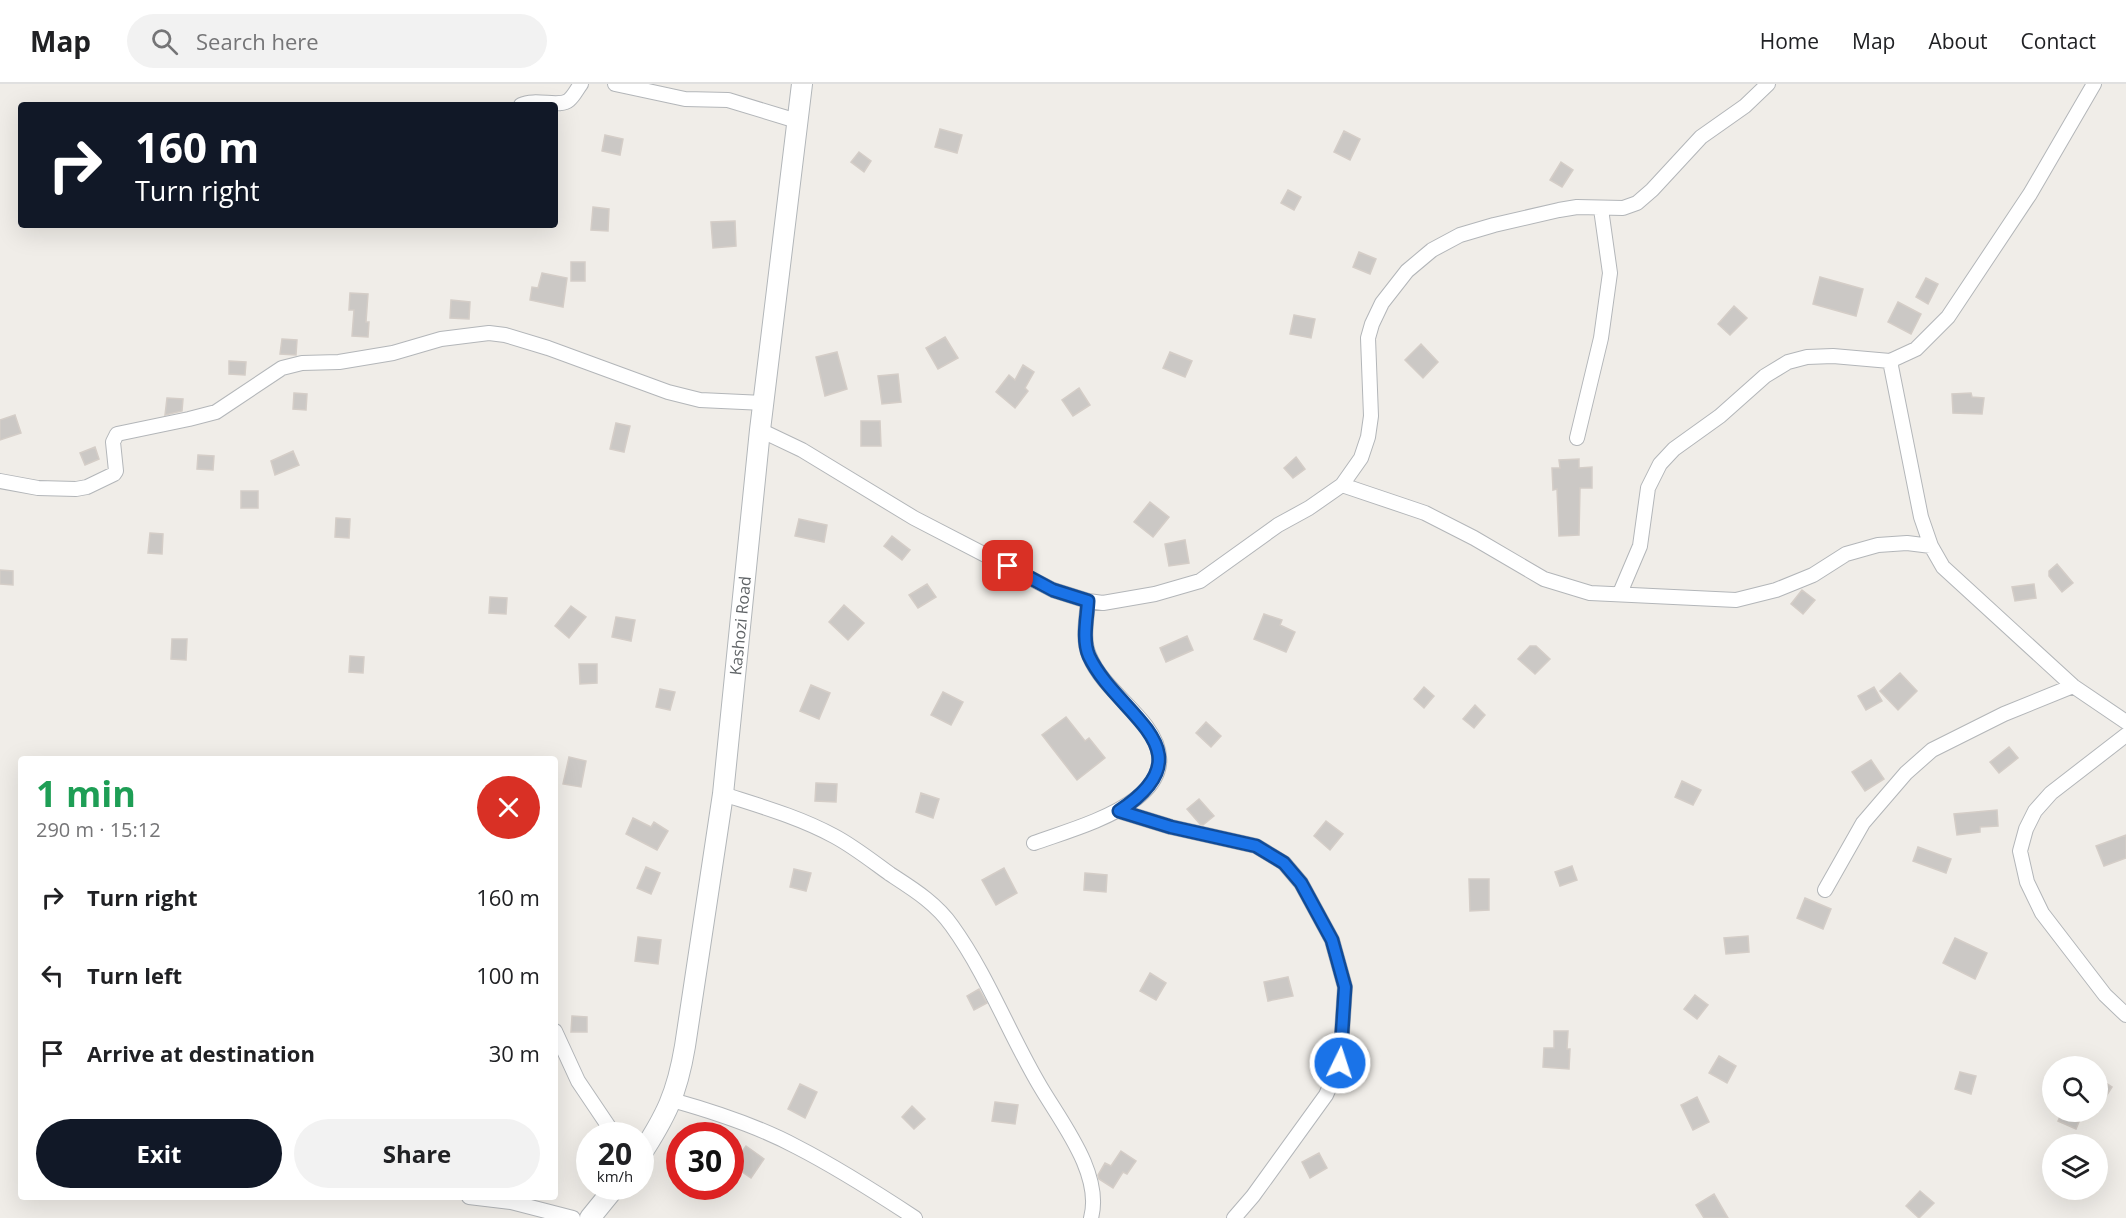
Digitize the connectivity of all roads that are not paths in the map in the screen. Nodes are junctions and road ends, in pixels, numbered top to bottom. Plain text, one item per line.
1 (581, 84) edge
2 (615, 84) edge
3 (802, 84) edge
4 (1768, 84) edge
5 (2094, 84) edge
6 (558, 104) edge
7 (797, 121) junction
8 (1601, 209) junction
9 (1890, 361) junction
10 (764, 403) junction
11 (760, 430) junction
12 (1577, 438) dead end
13 (0, 482) edge
14 (1342, 484) junction
15 (1931, 546) junction
16 (1620, 593) junction
17 (1088, 601) junction
18 (2073, 686) junction
19 (2126, 722) edge
20 (2126, 735) edge
21 (723, 794) junction
22 (1119, 811) junction
23 (1034, 843) dead end
24 (1825, 890) dead end
25 (2126, 1015) edge
26 (558, 1038) edge
27 (672, 1100) junction
28 (606, 1122) edge
29 (654, 1134) edge
30 (494, 1200) edge
31 (605, 1200) edge
32 (573, 1218) edge
33 (591, 1218) edge
34 (915, 1218) edge
35 (1091, 1218) edge
36 (1234, 1218) edge

1 - 6 street
2 - 7 street
3 - 7 main road, Kashozi Road
4 - 8 street
5 - 9 street
7 - 10 main road, Kashozi Road
8 - 12 street
8 - 14 street
9 - 15 street
9 - 16 street
10 - 11 main road, Kashozi Road
10 - 13 street
11 - 17 street
11 - 21 main road, Kashozi Road
14 - 16 street
14 - 17 street
15 - 16 street
15 - 18 street
17 - 22 street
18 - 19 street
18 - 24 street
20 - 25 street
21 - 27 main road, Kashozi Road
21 - 35 street
22 - 23 street
22 - 36 street
26 - 28 street
27 - 29 main road, Kashozi Road
27 - 34 street
30 - 32 street
31 - 33 main road

